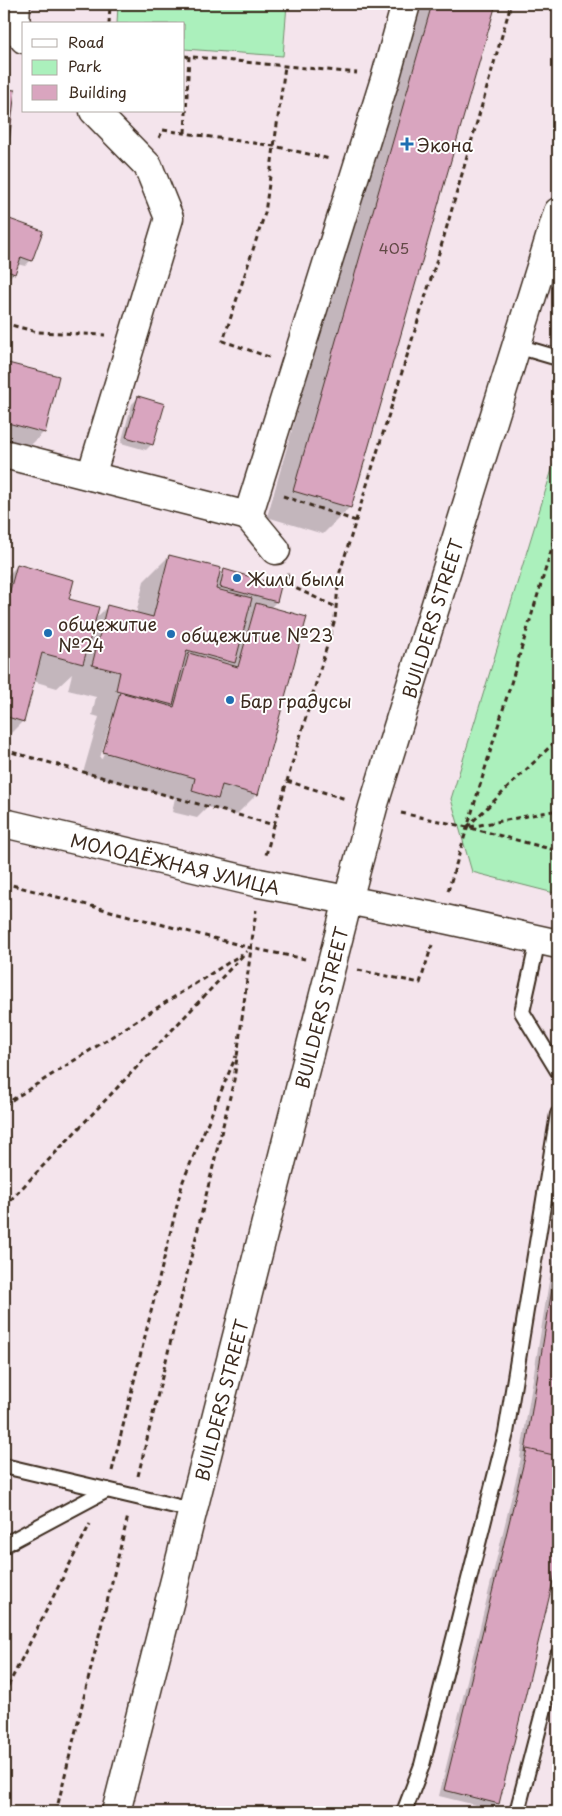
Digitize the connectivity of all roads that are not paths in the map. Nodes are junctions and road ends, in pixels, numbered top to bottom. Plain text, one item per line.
1 (16, 4) edge
2 (406, 4) edge
3 (16, 36) edge
4 (95, 112) edge
5 (558, 212) edge
6 (517, 346) junction
7 (558, 358) edge
8 (4, 454) edge
9 (91, 476) junction
10 (248, 516) junction
11 (276, 550) road end
12 (4, 823) edge
13 (348, 900) junction
14 (548, 942) edge
15 (558, 1071) edge
16 (558, 1114) edge
17 (4, 1466) edge
18 (108, 1490) junction
19 (192, 1510) junction
20 (4, 1545) edge
21 (558, 1655) edge
22 (116, 1812) edge
23 (404, 1812) edge
24 (517, 1812) edge

1 - 3 main road
2 - 10 main road
4 - 9 main road
5 - 6 main road, BUILDERS STREET
6 - 7 lane
6 - 13 main road, BUILDERS STREET
8 - 9 main road
9 - 10 main road
10 - 11 main road
12 - 13 main road, МОЛОДЁЖНАЯ УЛИЦА
13 - 14 main road, МОЛОДЁЖНАЯ УЛИЦА
13 - 19 main road, BUILDERS STREET
14 - 15 lane
16 - 23 lane
17 - 18 lane
18 - 19 lane
18 - 20 lane
19 - 22 main road, BUILDERS STREET
21 - 24 lane

